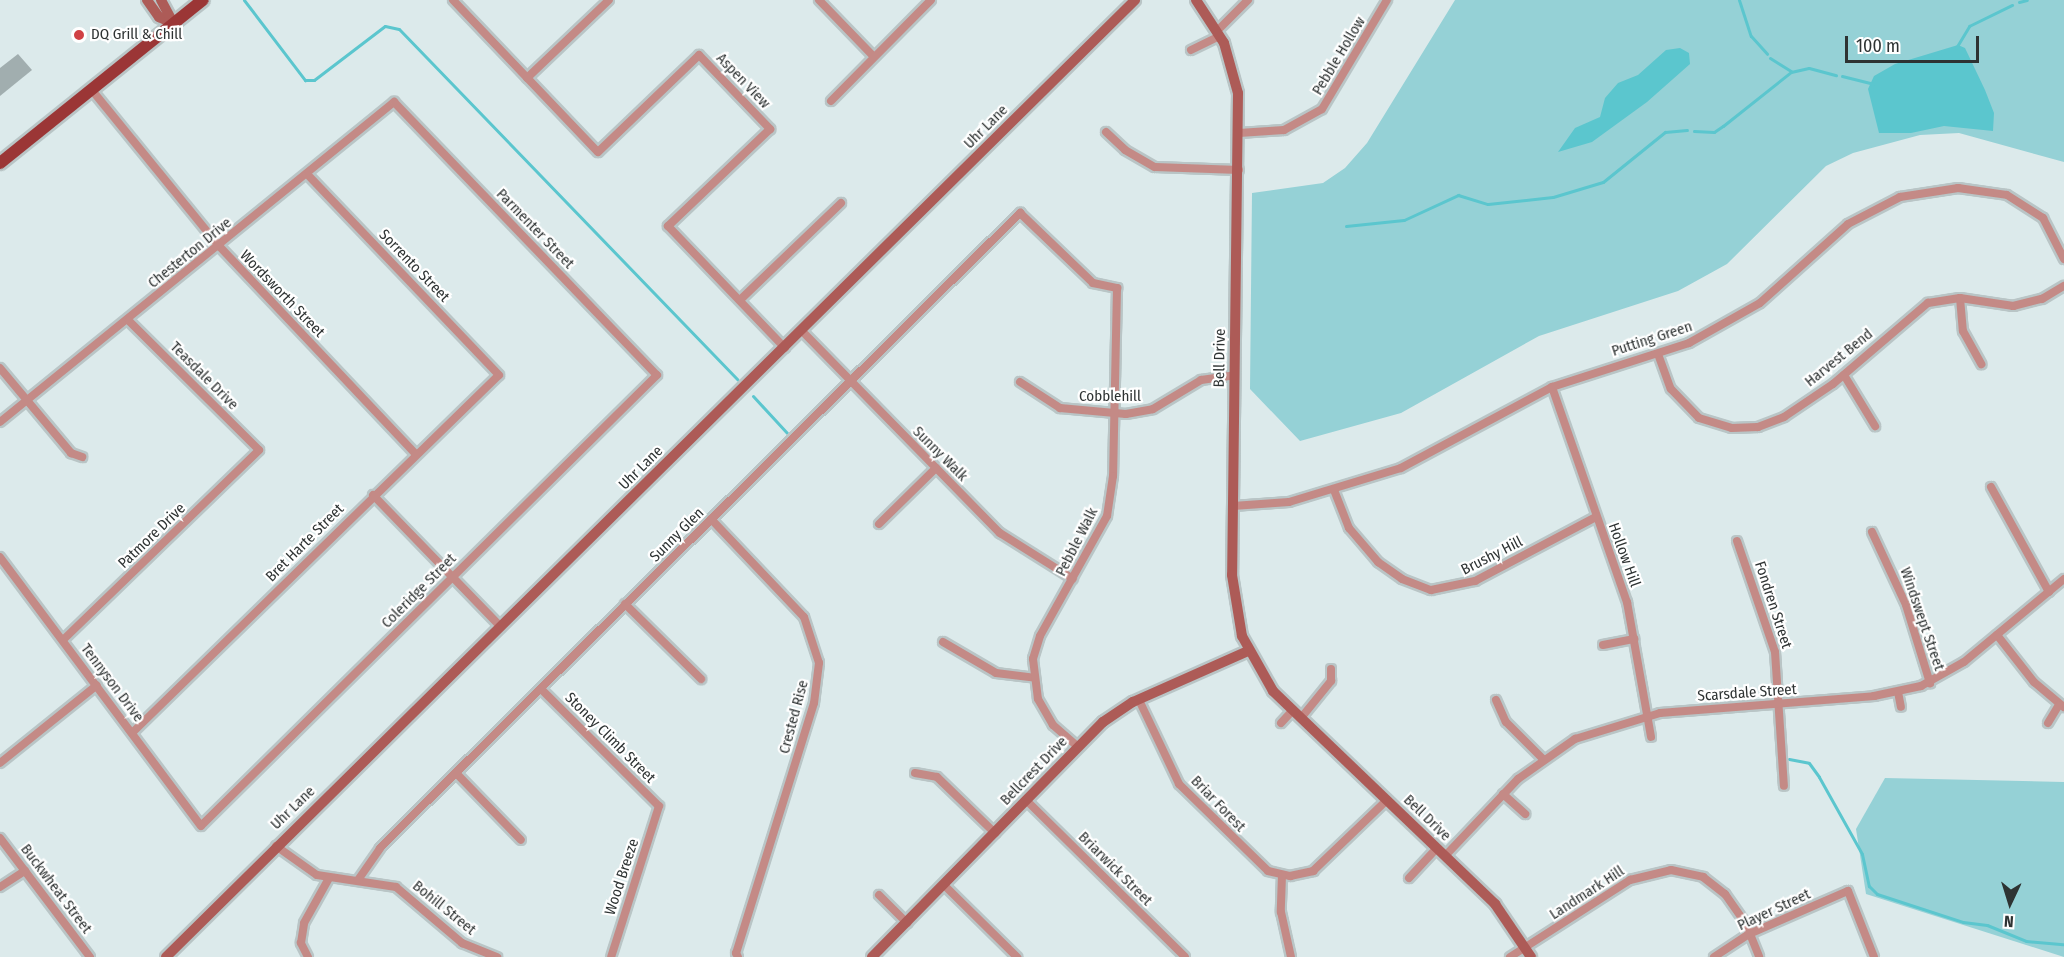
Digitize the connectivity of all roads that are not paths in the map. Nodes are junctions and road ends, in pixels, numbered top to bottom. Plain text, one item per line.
1 (147, 0) edge
2 (161, 0) edge
3 (203, 0) edge
4 (609, 0) edge
5 (819, 0) edge
6 (931, 0) edge
7 (1135, 0) edge
8 (1196, 0) edge
9 (1248, 0) edge
10 (1388, 0) edge
11 (458, 2) edge
12 (174, 24) junction
13 (1219, 33) junction
14 (1191, 50) dead end
15 (874, 57) junction
16 (527, 78) junction
17 (92, 89) junction
18 (831, 101) dead end
19 (394, 102) joint
20 (1106, 132) dead end
21 (1239, 133) junction
22 (0, 162) edge
23 (1239, 170) junction
24 (308, 175) junction
25 (841, 203) dead end
26 (1020, 213) joint
27 (219, 246) junction
28 (2064, 259) edge
29 (2064, 286) edge
30 (1960, 298) junction
31 (740, 300) junction
32 (129, 321) junction
33 (802, 331) junction
34 (785, 348) junction
35 (1658, 354) junction
36 (1981, 364) dead end
37 (0, 368) edge
38 (499, 375) joint
39 (657, 375) joint
40 (1235, 375) junction
41 (1844, 375) junction
42 (1020, 382) dead end
43 (850, 383) junction
44 (1552, 387) junction
45 (28, 401) junction
46 (1114, 414) junction
47 (0, 422) edge
48 (1875, 426) dead end
49 (259, 450) joint
50 (416, 454) junction
51 (82, 457) dead end
52 (936, 468) junction
53 (1991, 487) dead end
54 (1334, 490) junction
55 (373, 495) junction
56 (1233, 506) junction
57 (1596, 517) junction
58 (711, 519) junction
59 (879, 524) dead end
60 (1872, 532) dead end
61 (1737, 541) dead end
62 (0, 557) edge
63 (452, 577) junction
64 (1073, 579) junction
65 (2064, 579) edge
66 (2049, 592) junction
67 (625, 604) junction
68 (501, 627) junction
69 (1997, 635) junction
70 (1634, 639) junction
71 (63, 640) junction
72 (943, 642) dead end
73 (1603, 645) dead end
74 (1248, 651) junction
75 (1331, 669) dead end
76 (1034, 678) junction
77 (701, 679) dead end
78 (1930, 682) junction
79 (97, 685) junction
80 (541, 689) junction
81 (1898, 692) junction
82 (1139, 700) junction
83 (1496, 700) dead end
84 (1779, 704) junction
85 (2062, 706) edge
86 (1901, 707) dead end
87 (1292, 711) junction
88 (1646, 716) junction
89 (1301, 718) junction
90 (1281, 723) dead end
91 (2048, 723) dead end
92 (133, 732) junction
93 (1651, 737) dead end
94 (1078, 747) junction
95 (1543, 759) junction
96 (0, 763) edge
97 (456, 773) junction
98 (915, 773) dead end
99 (1784, 786) dead end
100 (1503, 794) junction
101 (1026, 800) junction
102 (1387, 800) junction
103 (659, 806) joint
104 (1525, 814) dead end
105 (201, 826) joint
106 (995, 833) junction
107 (0, 838) edge
108 (521, 840) dead end
109 (276, 846) junction
110 (1441, 852) junction
111 (25, 871) junction
112 (1282, 875) junction
113 (329, 878) junction
114 (1409, 878) dead end
115 (358, 880) junction
116 (944, 885) junction
117 (0, 887) edge
118 (879, 894) dead end
119 (907, 923) junction
120 (1749, 934) junction
121 (1529, 953) edge
122 (737, 955) edge
123 (90, 957) edge
124 (166, 957) edge
125 (308, 957) edge
126 (497, 957) edge
127 (611, 957) edge
128 (872, 957) edge
129 (1017, 957) edge
130 (1185, 957) edge
131 (1291, 957) edge
132 (1510, 957) edge
133 (1714, 957) edge
134 (1759, 957) edge
135 (1874, 957) edge

1 - 12 street
2 - 12 street
3 - 12 main road
4 - 16 street
5 - 15 street
6 - 15 street
7 - 33 street, Uhr Lane
8 - 13 street, Bell Drive
9 - 13 street
10 - 21 street, Pebble Hollow
11 - 16 street, Aspen View
12 - 17 main road
13 - 14 street
13 - 21 street, Bell Drive
15 - 18 street
16 - 31 street, Aspen View
17 - 22 main road
17 - 27 street, Wordsworth Street
19 - 24 street, Chesterton Drive
19 - 39 street, Parmenter Street
20 - 23 street
21 - 23 street, Bell Drive
23 - 40 street, Bell Drive
24 - 27 street, Chesterton Drive
24 - 38 street, Sorrento Street
25 - 31 street
26 - 43 street, Sunny Glen
26 - 46 street, Pebble Walk
27 - 32 street, Chesterton Drive
27 - 50 street, Wordsworth Street
28 - 35 street, Putting Green
29 - 30 street, Harvest Bend
30 - 36 street
30 - 41 street, Harvest Bend
31 - 34 street, Aspen View
32 - 45 street, Chesterton Drive
32 - 49 street, Teasdale Drive
33 - 34 street, Uhr Lane
33 - 43 street, Sunny Walk
34 - 68 street, Uhr Lane
35 - 41 street, Harvest Bend
35 - 44 street, Putting Green
37 - 45 street
38 - 50 street, Bret Harte Street
39 - 63 street, Coleridge Street
40 - 46 street, Cobblehill
40 - 56 street, Bell Drive
41 - 48 street
42 - 46 street, Cobblehill
43 - 52 street, Sunny Walk
43 - 58 street, Sunny Glen
44 - 54 street, Putting Green
44 - 57 street, Hollow Hill
45 - 47 street, Chesterton Drive
45 - 51 street
46 - 64 street, Pebble Walk
49 - 71 street, Patmore Drive
50 - 55 street, Bret Harte Street
52 - 59 street
52 - 64 street, Sunny Walk
53 - 66 street
54 - 56 street, Putting Green
54 - 57 street, Brushy Hill
55 - 63 street
55 - 92 street, Bret Harte Street
56 - 74 street, Bell Drive
57 - 70 street, Hollow Hill
58 - 67 street, Sunny Glen
58 - 122 street, Crested Rise
60 - 78 street, Windswept Street
61 - 84 street, Fondren Street
62 - 71 street, Tennyson Drive
63 - 68 street
63 - 105 street, Coleridge Street
64 - 76 street, Pebble Walk
65 - 66 street, Scarsdale Street
66 - 69 street, Scarsdale Street
67 - 77 street
67 - 80 street, Sunny Glen
68 - 109 street, Uhr Lane
69 - 78 street, Scarsdale Street
69 - 85 street
70 - 73 street
70 - 88 street, Hollow Hill
71 - 79 street, Tennyson Drive
72 - 76 street
74 - 82 street, Bellcrest Drive
74 - 87 street, Bell Drive
75 - 89 street
76 - 94 street, Pebble Walk
78 - 81 street, Scarsdale Street
79 - 92 street, Tennyson Drive
79 - 96 street
80 - 97 street, Sunny Glen
80 - 103 street, Stoney Climb Street
81 - 84 street, Scarsdale Street
81 - 86 street
82 - 94 street, Bellcrest Drive
82 - 112 street, Briar Forest
83 - 95 street
84 - 88 street, Scarsdale Street
84 - 99 street, Fondren Street
85 - 91 street
87 - 89 street, Bell Drive
87 - 90 street
88 - 93 street, Hollow Hill
88 - 95 street, Scarsdale Street
89 - 102 street, Bell Drive
92 - 105 street, Tennyson Drive
94 - 101 street, Bellcrest Drive
95 - 100 street, Scarsdale Street
97 - 108 street
97 - 115 street, Sunny Glen
98 - 106 street
100 - 104 street
100 - 110 street, Scarsdale Street
101 - 106 street, Bellcrest Drive
101 - 130 street, Briarwick Street
102 - 110 street, Bell Drive
102 - 112 street
103 - 127 street, Wood Breeze
106 - 116 street, Bellcrest Drive
107 - 111 street, Buckwheat Street
109 - 113 street, Bohill Street
109 - 124 street, Uhr Lane
110 - 114 street, Scarsdale Street
110 - 121 street, Bell Drive
111 - 117 street
111 - 123 street, Buckwheat Street
112 - 131 street
113 - 115 street, Bohill Street
113 - 125 street
115 - 126 street, Bohill Street
116 - 119 street, Bellcrest Drive
116 - 129 street
118 - 119 street
119 - 128 street, Bellcrest Drive
120 - 121 street, Landmark Hill
120 - 133 street, Player Street
120 - 134 street
120 - 135 street, Player Street
121 - 132 street, Landmark Hill

